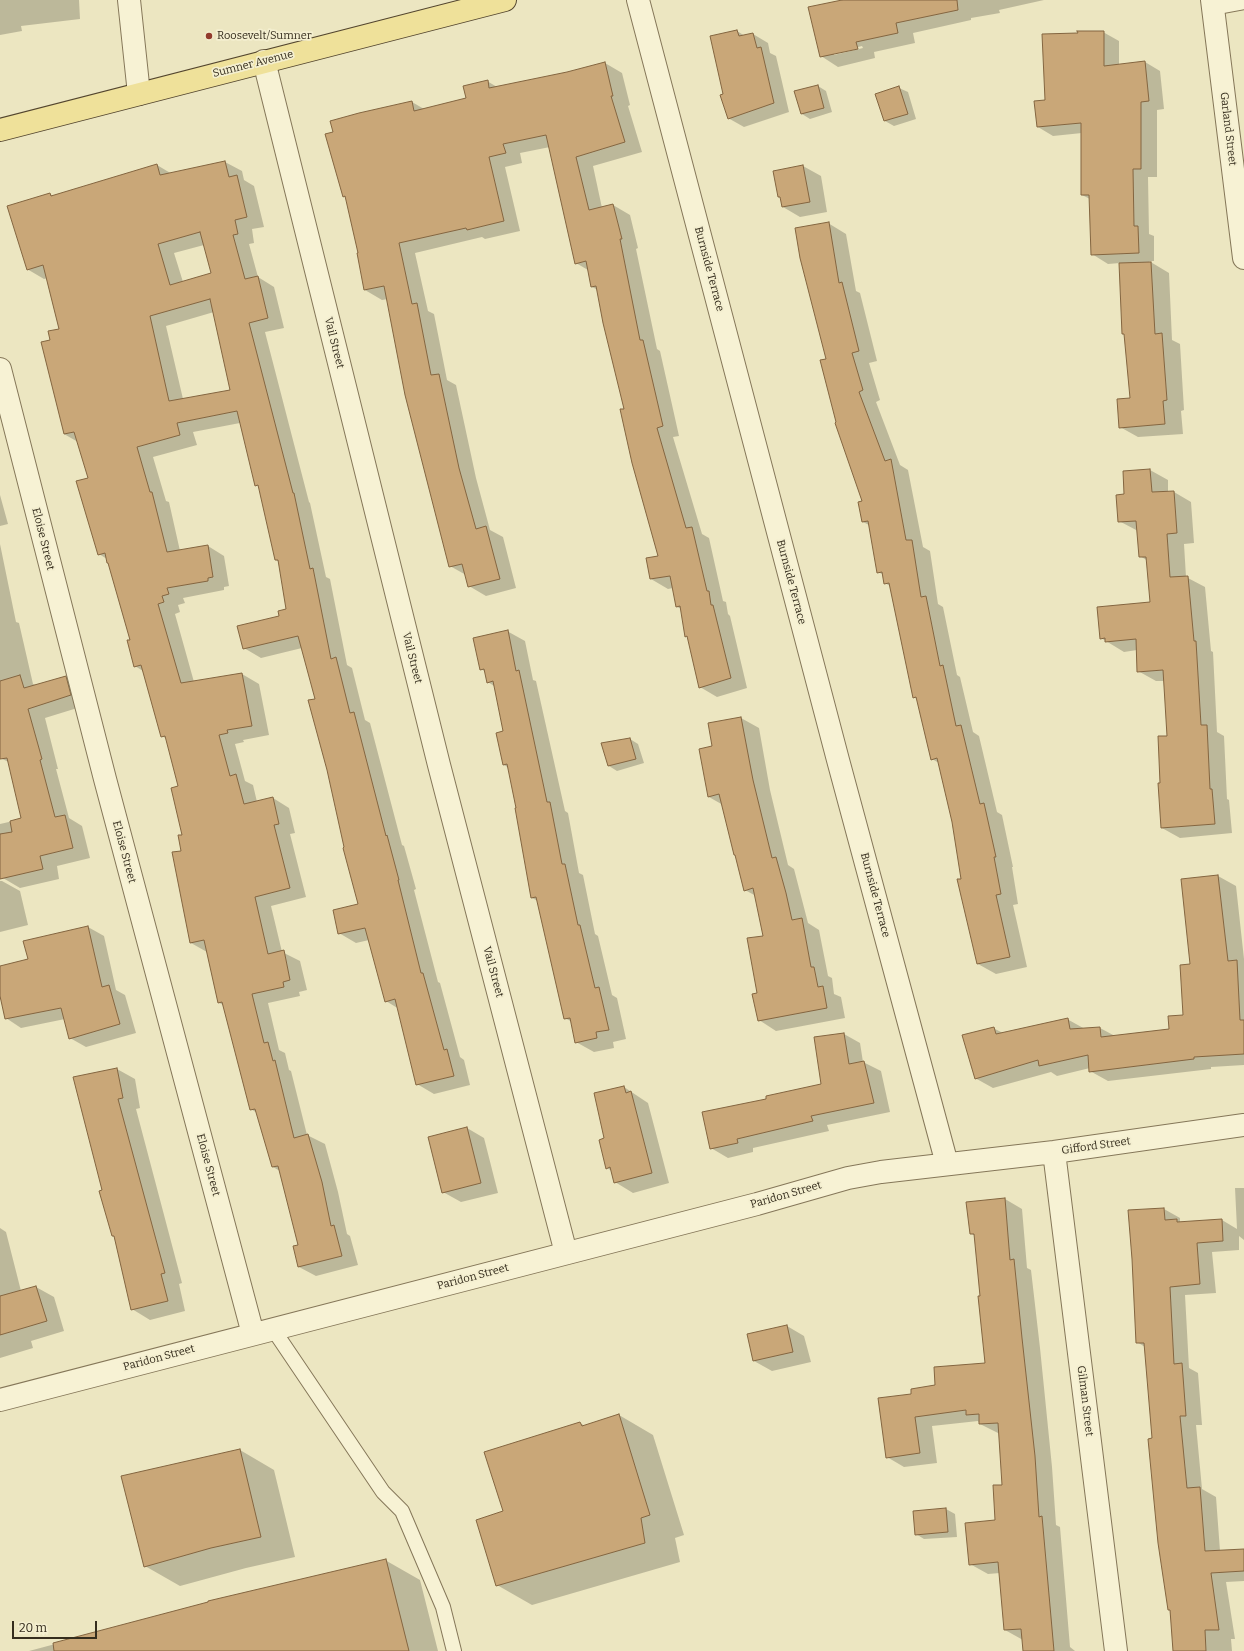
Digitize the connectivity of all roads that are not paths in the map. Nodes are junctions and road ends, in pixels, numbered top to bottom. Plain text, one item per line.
1 (129, 0) edge
2 (506, 0) edge
3 (638, 0) edge
4 (1244, 2) edge
5 (1212, 4) edge
6 (264, 61) junction
7 (139, 94) junction
8 (0, 130) edge
9 (1244, 258) edge
10 (0, 370) edge
11 (1244, 1125) edge
12 (1054, 1152) junction
13 (947, 1164) junction
14 (566, 1253) junction
15 (263, 1331) junction
16 (0, 1400) edge
17 (454, 1651) edge
18 (1116, 1651) edge

1 - 7 street
2 - 6 main road, Sumner Avenue
3 - 13 street, Burnside Terrace
4 - 5 lane
5 - 9 street, Garland Street
6 - 7 main road, Sumner Avenue
6 - 14 street, Vail Street
7 - 8 main road, Sumner Avenue
10 - 15 street, Eloise Street
11 - 12 street, Gifford Street
12 - 13 street, Gifford Street
12 - 18 street, Gilman Street
13 - 14 street, Paridon Street
14 - 15 street, Paridon Street
15 - 16 street, Paridon Street
15 - 17 lane

